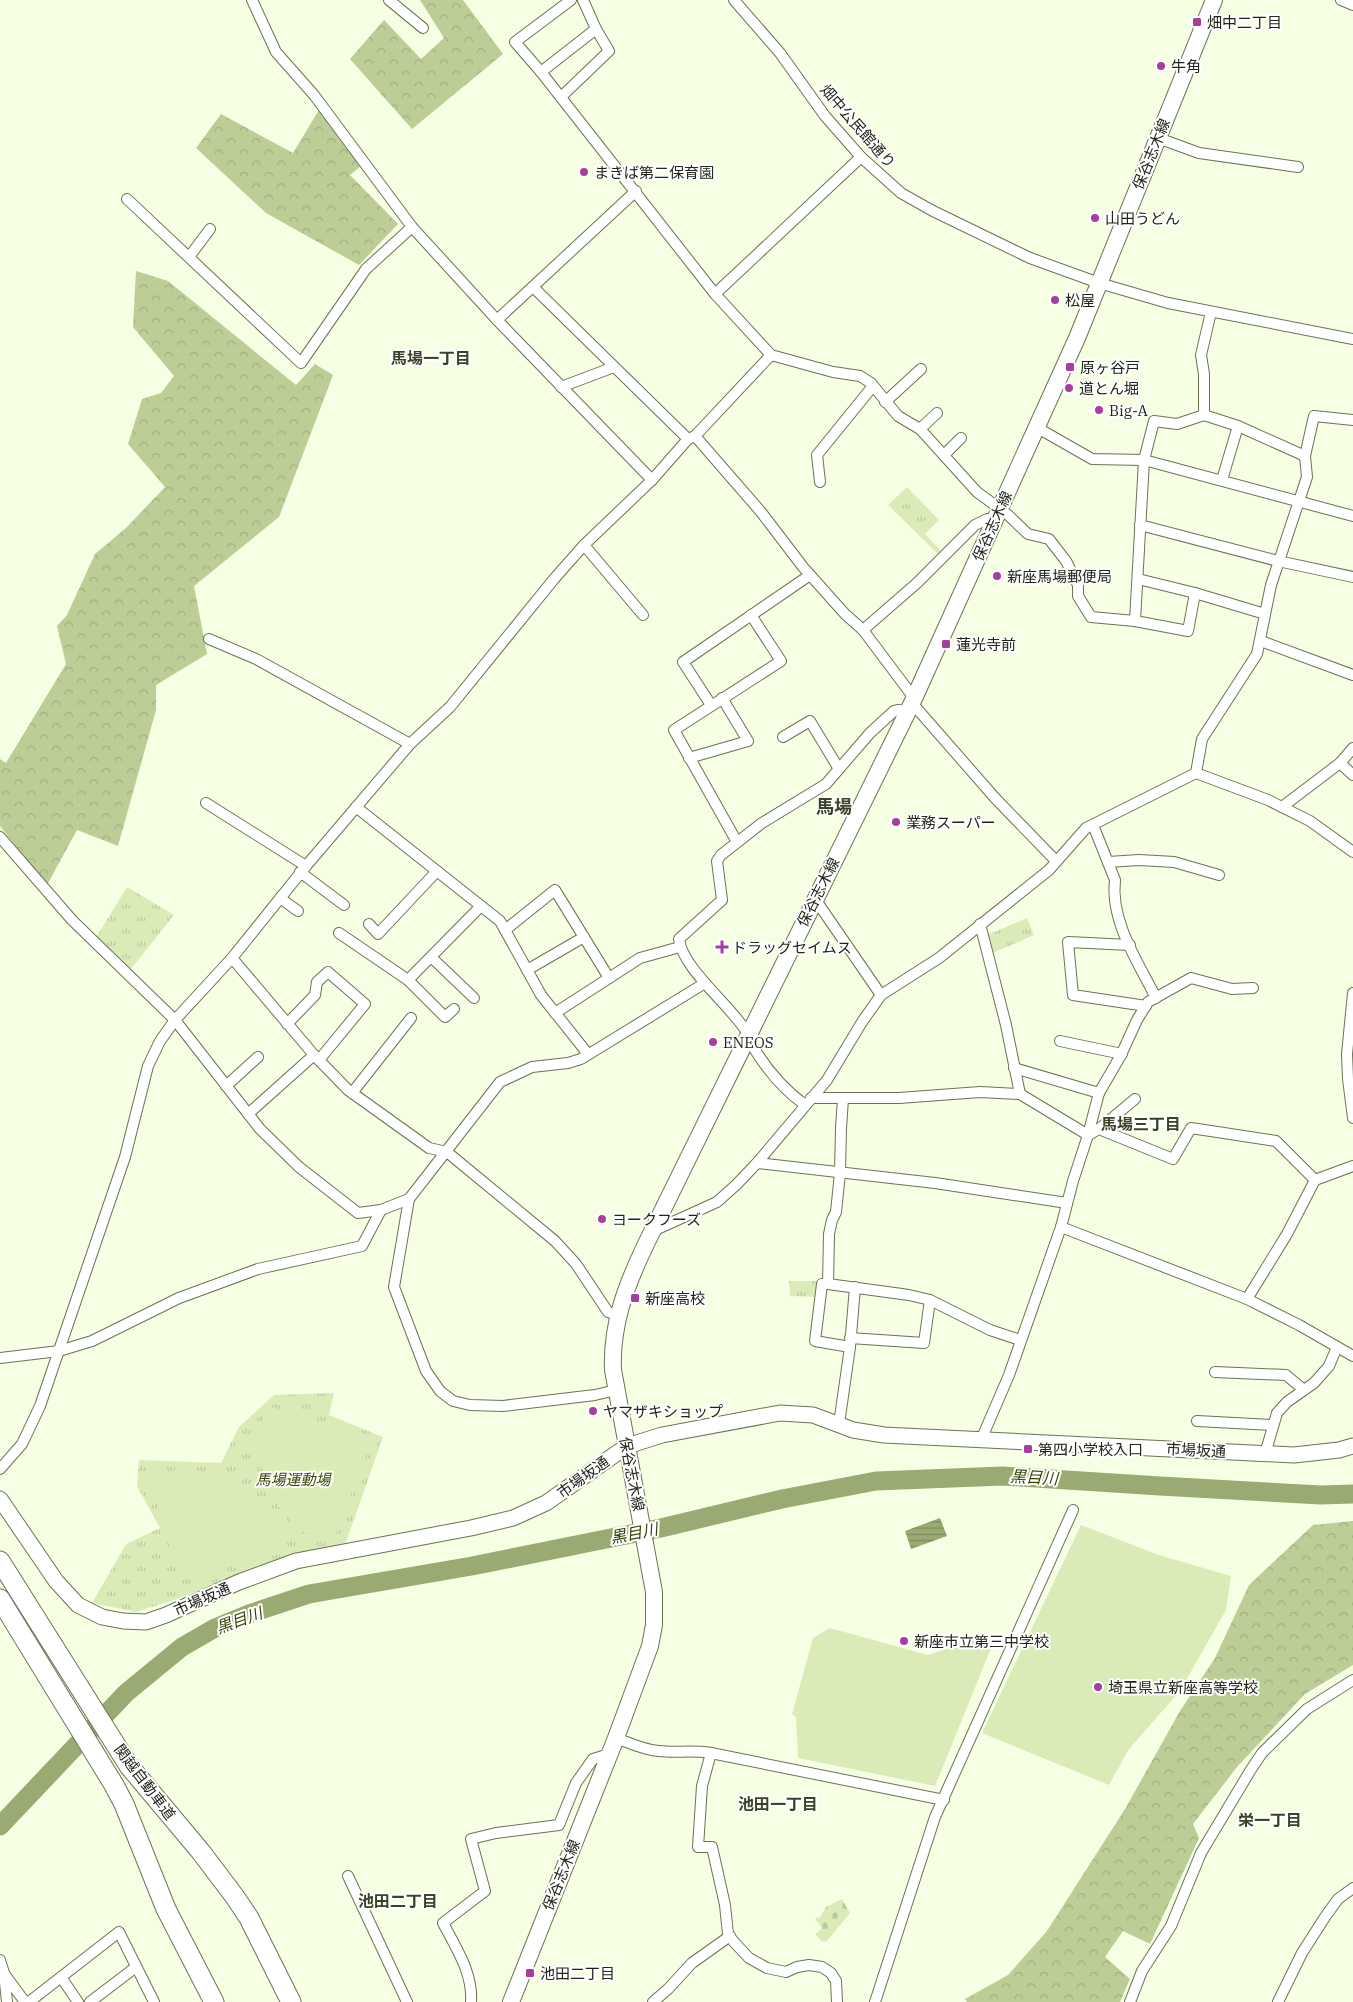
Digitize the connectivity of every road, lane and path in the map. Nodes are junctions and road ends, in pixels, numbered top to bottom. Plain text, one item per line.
1 (252, 0) edge
2 (389, 0) edge
3 (571, 0) edge
4 (583, 0) edge
5 (734, 0) edge
6 (1214, 0) edge
7 (1341, 0) edge
8 (1353, 4) edge
9 (423, 28) dead end
10 (596, 29) junction
11 (541, 72) junction
12 (561, 98) junction
13 (1158, 138) junction
14 (861, 157) junction
15 (1298, 167) dead end
16 (636, 191) junction
17 (127, 199) dead end
18 (412, 227) junction
19 (210, 229) dead end
20 (189, 258) junction
21 (1099, 283) junction
22 (533, 287) junction
23 (715, 294) junction
24 (1211, 312) junction
25 (497, 320) junction
26 (1353, 339) edge
27 (771, 355) junction
28 (614, 367) junction
29 (920, 369) dead end
30 (874, 386) junction
31 (561, 387) junction
32 (885, 402) junction
33 (937, 413) dead end
34 (1204, 414) junction
35 (1353, 420) edge
36 (1238, 426) junction
37 (1036, 427) junction
38 (920, 429) junction
39 (691, 438) junction
40 (962, 438) dead end
41 (944, 455) junction
42 (1306, 456) junction
43 (1144, 460) junction
44 (652, 480) junction
45 (1222, 480) junction
46 (820, 482) dead end
47 (1299, 502) junction
48 (997, 514) junction
49 (1353, 516) edge
50 (1140, 525) junction
51 (584, 545) junction
52 (1278, 561) junction
53 (810, 575) junction
54 (1353, 577) edge
55 (1138, 580) junction
56 (1195, 593) junction
57 (1265, 614) junction
58 (643, 615) dead end
59 (751, 615) junction
60 (1135, 621) junction
61 (863, 630) junction
62 (209, 640) dead end
63 (1261, 641) junction
64 (1353, 675) edge
65 (722, 698) junction
66 (912, 704) junction
67 (711, 705) junction
68 (783, 737) dead end
69 (410, 744) junction
70 (1353, 748) edge
71 (690, 758) junction
72 (1340, 762) junction
73 (840, 769) junction
74 (1196, 773) junction
75 (1353, 775) edge
76 (206, 803) dead end
77 (356, 807) junction
78 (1282, 807) junction
79 (1093, 825) junction
80 (0, 837) edge
81 (737, 842) junction
82 (1353, 852) edge
83 (1056, 861) junction
84 (1108, 862) junction
85 (303, 869) junction
86 (437, 871) junction
87 (1219, 876) dead end
88 (280, 898) junction
89 (815, 899) junction
90 (344, 905) dead end
91 (481, 906) junction
92 (298, 911) dead end
93 (369, 924) dead end
94 (980, 924) junction
95 (505, 930) junction
96 (339, 933) dead end
97 (584, 937) junction
98 (1130, 945) junction
99 (680, 947) junction
100 (431, 957) junction
101 (232, 958) junction
102 (527, 970) junction
103 (609, 978) junction
104 (408, 980) junction
105 (705, 983) junction
106 (1253, 988) dead end
107 (1353, 993) edge
108 (881, 995) junction
109 (474, 998) dead end
110 (1156, 998) junction
111 (1146, 1006) junction
112 (454, 1010) dead end
113 (555, 1012) junction
114 (411, 1018) dead end
115 (175, 1020) junction
116 (287, 1024) junction
117 (748, 1037) junction
118 (1060, 1041) dead end
119 (588, 1054) junction
120 (1122, 1054) junction
121 (258, 1057) dead end
122 (317, 1058) junction
123 (1014, 1068) junction
124 (226, 1086) junction
125 (352, 1093) junction
126 (1099, 1093) junction
127 (1020, 1094) junction
128 (843, 1099) junction
129 (1135, 1099) dead end
130 (808, 1102) junction
131 (248, 1114) junction
132 (1353, 1118) edge
133 (1099, 1129) junction
134 (1088, 1135) junction
135 (447, 1152) junction
136 (757, 1163) junction
137 (1353, 1166) edge
138 (840, 1173) junction
139 (1315, 1180) junction
140 (409, 1198) junction
141 (1067, 1204) junction
142 (380, 1210) junction
143 (1061, 1227) junction
144 (653, 1231) junction
145 (828, 1284) junction
146 (855, 1287) junction
147 (1247, 1299) junction
148 (930, 1300) junction
149 (618, 1315) junction
150 (1020, 1340) junction
151 (850, 1342) junction
152 (1337, 1347) junction
153 (59, 1351) junction
154 (1353, 1356) edge
155 (0, 1358) edge
156 (1215, 1372) dead end
157 (616, 1390) junction
158 (1304, 1390) junction
159 (1197, 1421) dead end
160 (839, 1424) junction
161 (1273, 1425) junction
162 (980, 1440) junction
163 (627, 1446) junction
164 (1353, 1446) edge
165 (1265, 1454) junction
166 (0, 1469) edge
167 (0, 1499) edge
168 (1073, 1510) dead end
169 (0, 1561) edge
170 (3, 1603) edge
171 (1353, 1680) edge
172 (616, 1738) junction
173 (711, 1753) junction
174 (609, 1754) junction
175 (944, 1800) junction
176 (348, 1876) dead end
177 (1353, 1888) edge
178 (730, 1936) junction
179 (0, 1960) edge
180 (136, 1967) junction
181 (2, 1972) edge
182 (60, 1977) junction
183 (6, 2002) edge
184 (27, 2002) edge
185 (78, 2002) edge
186 (90, 2002) edge
187 (154, 2002) edge
188 (214, 2002) edge
189 (291, 2002) edge
190 (406, 2002) edge
191 (471, 2002) edge
192 (511, 2002) edge
193 (653, 2002) edge
194 (837, 2002) edge
195 (875, 2002) edge
196 (1130, 2002) edge
197 (1278, 2002) edge

1 - 18 street
2 - 9 street
3 - 11 street
4 - 10 street
5 - 14 street, 畑中公民館通り
6 - 13 main road, 保谷志木線
7 - 8 street
10 - 11 street
10 - 12 street
11 - 12 street
12 - 16 street
13 - 15 street
13 - 21 main road, 保谷志木線
14 - 21 street, 畑中公民館通り
14 - 23 street
16 - 22 street
16 - 23 street
17 - 20 street
18 - 20 street
18 - 25 street
19 - 20 street
21 - 24 street, 畑中公民館通り
21 - 37 main road, 保谷志木線
22 - 25 street
22 - 28 street
23 - 27 street
24 - 26 street, 畑中公民館通り
24 - 34 street
25 - 31 street
27 - 30 street
27 - 39 street
28 - 31 street
28 - 39 street
29 - 32 street
30 - 32 street
30 - 46 street
31 - 44 street
32 - 38 street
33 - 38 street
34 - 36 street
34 - 43 street
35 - 42 street
36 - 42 street
36 - 45 street
37 - 43 street
37 - 48 main road, 保谷志木線
38 - 41 street
39 - 44 street
39 - 53 street
40 - 41 street
41 - 48 street
42 - 47 street
43 - 45 street
43 - 50 street
44 - 51 street
45 - 47 street
47 - 49 street
47 - 52 street
48 - 60 street
48 - 61 street
48 - 66 main road, 保谷志木線
50 - 52 street
50 - 55 street
51 - 58 street
51 - 69 street
52 - 54 street
52 - 57 street
53 - 59 street
53 - 61 street
55 - 56 street
55 - 60 street
56 - 57 street
56 - 60 street
57 - 63 street
59 - 65 street
59 - 67 street
61 - 66 street
62 - 69 street
63 - 64 street
63 - 74 street
65 - 67 street
65 - 71 street
66 - 73 street
66 - 83 street
66 - 89 main road, 保谷志木線
67 - 71 street
68 - 73 street
69 - 77 street
70 - 72 street
71 - 81 street
72 - 75 street
72 - 78 street
73 - 81 street
74 - 78 street
74 - 79 street
76 - 85 street
77 - 85 street
77 - 86 street
78 - 82 street
79 - 83 street
79 - 84 street
80 - 115 street
81 - 99 street
83 - 94 street
84 - 87 street
84 - 98 street
85 - 88 street
85 - 90 street
86 - 91 street
86 - 93 street
88 - 92 street
88 - 101 street
89 - 108 street
89 - 117 main road, 保谷志木線
91 - 95 street
91 - 100 street
94 - 108 street
94 - 123 street
95 - 97 street
95 - 102 street
96 - 104 street
97 - 102 street
97 - 103 street
98 - 110 street
98 - 111 street
99 - 103 street
99 - 105 street
100 - 104 street
100 - 109 street
101 - 115 street
101 - 116 street
102 - 113 street
103 - 113 street
104 - 112 street
105 - 117 street
105 - 119 street
106 - 110 street
107 - 132 street
108 - 130 street
110 - 111 street
111 - 120 street
113 - 119 street
114 - 125 street
115 - 124 street
115 - 153 street
116 - 122 street
116 - 122 street
117 - 130 street
117 - 144 main road, 保谷志木線
118 - 120 street
119 - 135 street
120 - 126 street
121 - 124 street
122 - 125 street
122 - 131 street
123 - 126 street
123 - 127 street
124 - 131 street
125 - 135 street
126 - 134 street
127 - 128 street
127 - 134 street
128 - 130 street
128 - 138 street
129 - 133 street
130 - 136 street
131 - 142 street
133 - 134 street
133 - 139 street
134 - 141 street
135 - 140 street
135 - 149 street
136 - 138 street
136 - 144 street
137 - 139 street
138 - 141 street
138 - 145 street
139 - 147 street
140 - 142 street
140 - 157 street
141 - 143 street
142 - 153 street
143 - 147 street
143 - 150 street
144 - 149 main road, 保谷志木線
145 - 146 street
145 - 151 street
146 - 148 street
146 - 151 street
147 - 152 street
148 - 150 street
148 - 151 street
149 - 157 main road, 保谷志木線
150 - 162 street
151 - 160 street
152 - 154 street
152 - 158 street
153 - 155 street
153 - 166 street
156 - 158 street
157 - 163 main road, 保谷志木線
158 - 161 street
159 - 161 street
160 - 162 street, 市場坂通
160 - 163 street, 市場坂通
161 - 165 street
162 - 165 street, 市場坂通
163 - 167 street, 市場坂通
163 - 172 main road, 保谷志木線
164 - 165 street, 市場坂通
168 - 175 street
169 - 189 highway, 関越自動車道
170 - 188 highway, 関越自動車道
171 - 196 street
172 - 173 street
172 - 174 main road, 保谷志木線
173 - 175 street
173 - 178 street
174 - 191 street
174 - 192 main road, 保谷志木線
175 - 195 street
176 - 190 street
177 - 197 street
178 - 193 street
178 - 194 street
179 - 181 street
180 - 182 street
180 - 186 street
180 - 187 street
181 - 183 street
181 - 184 street
182 - 184 street
182 - 185 street

